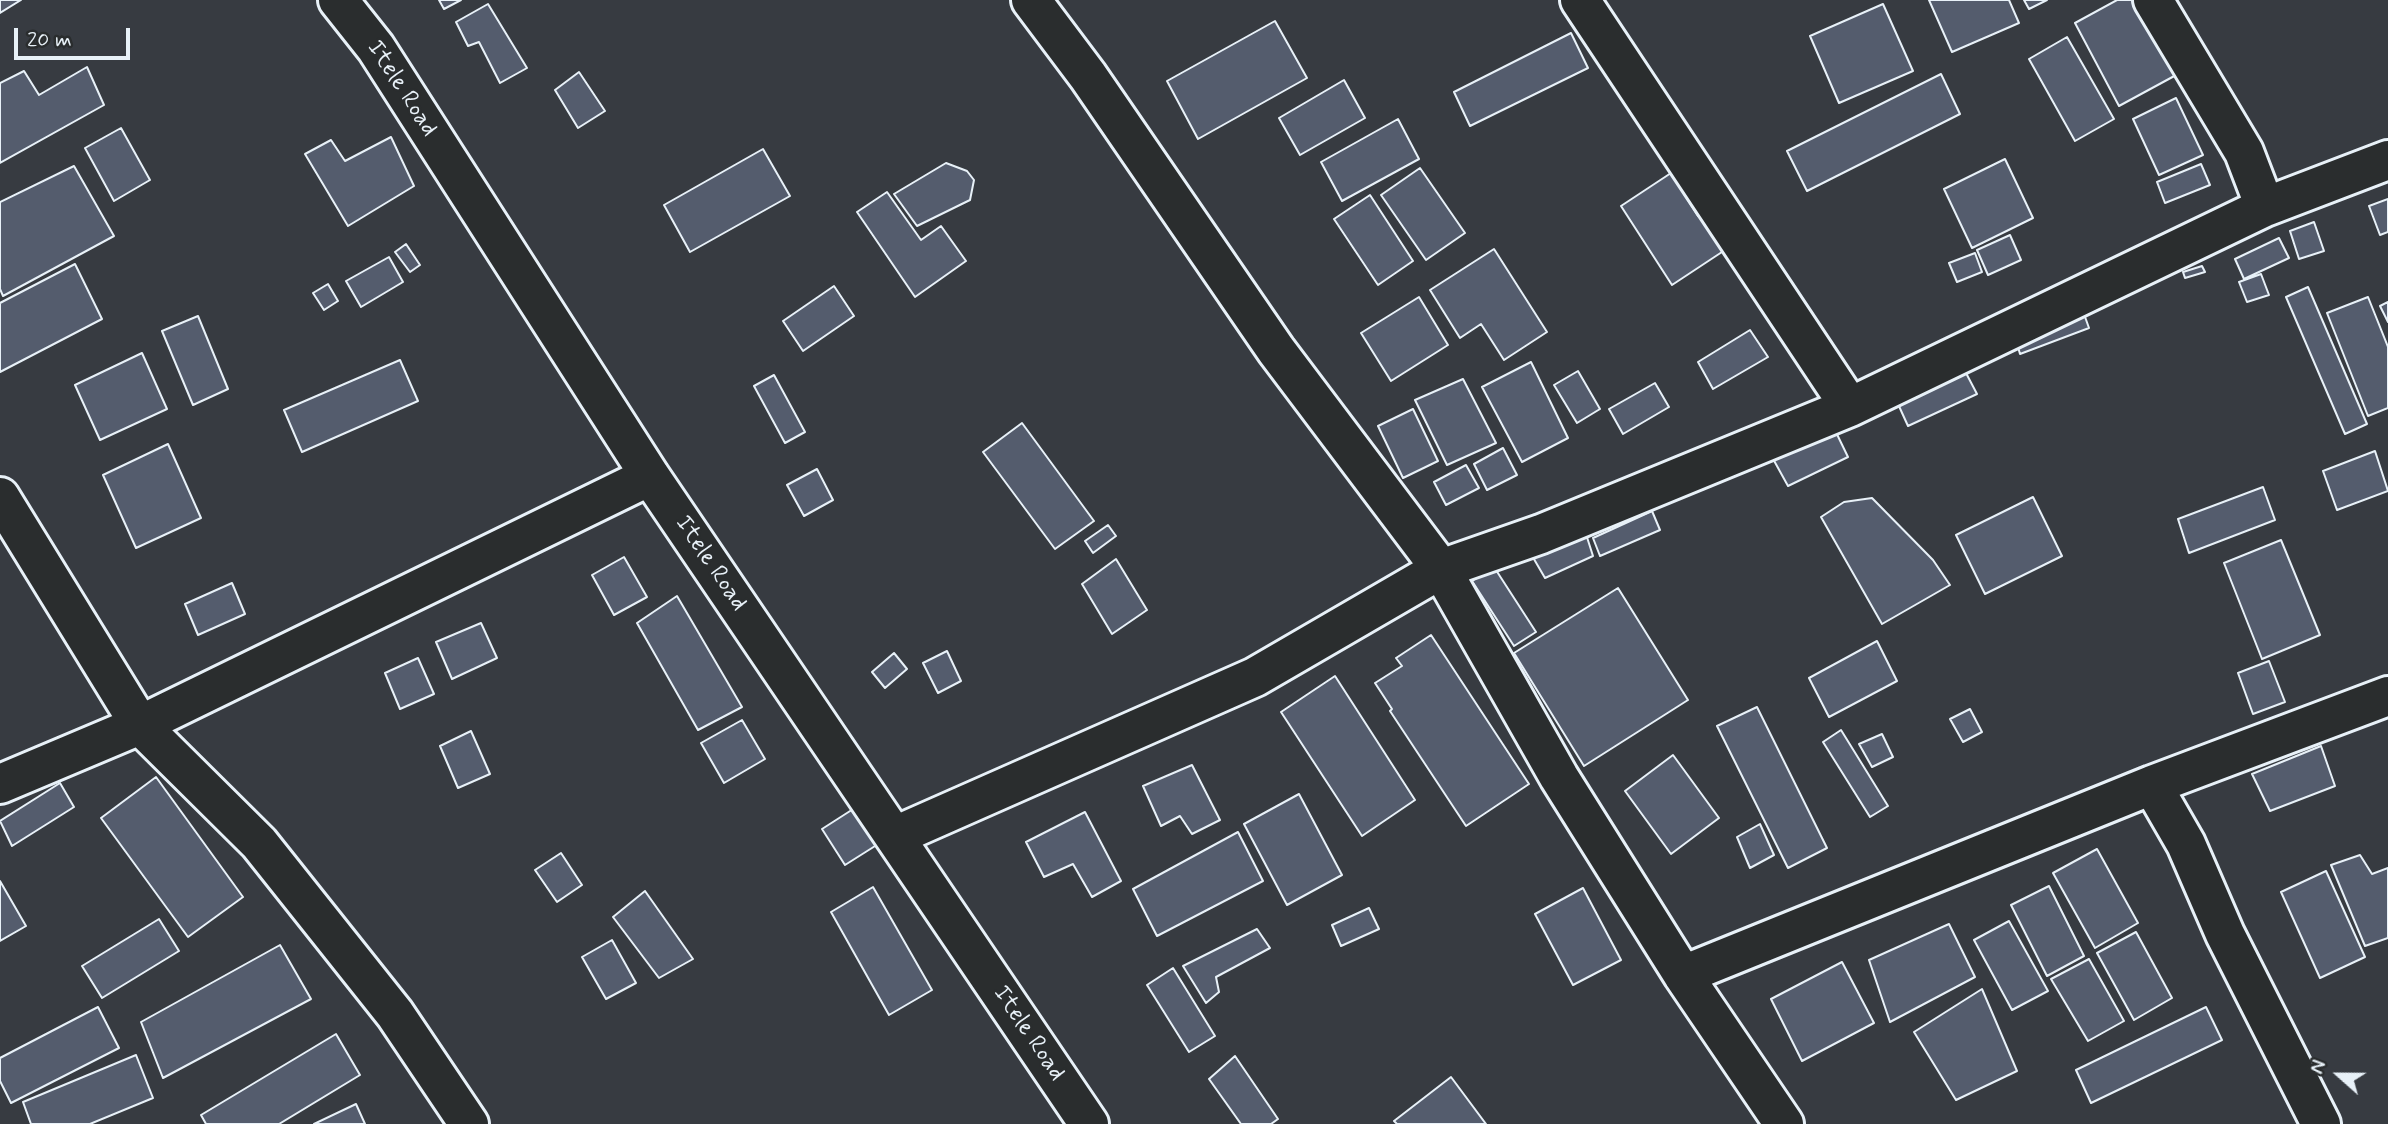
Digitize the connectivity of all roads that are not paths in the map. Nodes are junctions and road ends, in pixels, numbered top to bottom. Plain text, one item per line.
1 (338, 0) edge
2 (1031, 0) edge
3 (1580, 0) edge
4 (2154, 0) edge
5 (2388, 160) edge
6 (2265, 207) junction
7 (1850, 407) junction
8 (650, 475) junction
9 (0, 497) edge
10 (1441, 569) junction
11 (2388, 696) edge
12 (140, 725) junction
13 (0, 784) edge
14 (2152, 785) junction
15 (895, 836) junction
16 (1683, 975) junction
17 (469, 1124) edge
18 (1089, 1124) edge
19 (1784, 1124) edge
20 (2321, 1124) edge

1 - 8 street, Itele Road
2 - 10 street
3 - 7 street
4 - 6 street
5 - 6 street
6 - 7 street
7 - 10 street
8 - 12 street
8 - 15 street, Itele Road
9 - 12 street
10 - 15 street
10 - 16 street
11 - 14 street
12 - 13 street
12 - 17 street
14 - 16 street
14 - 20 street
15 - 18 street, Itele Road
16 - 19 street

